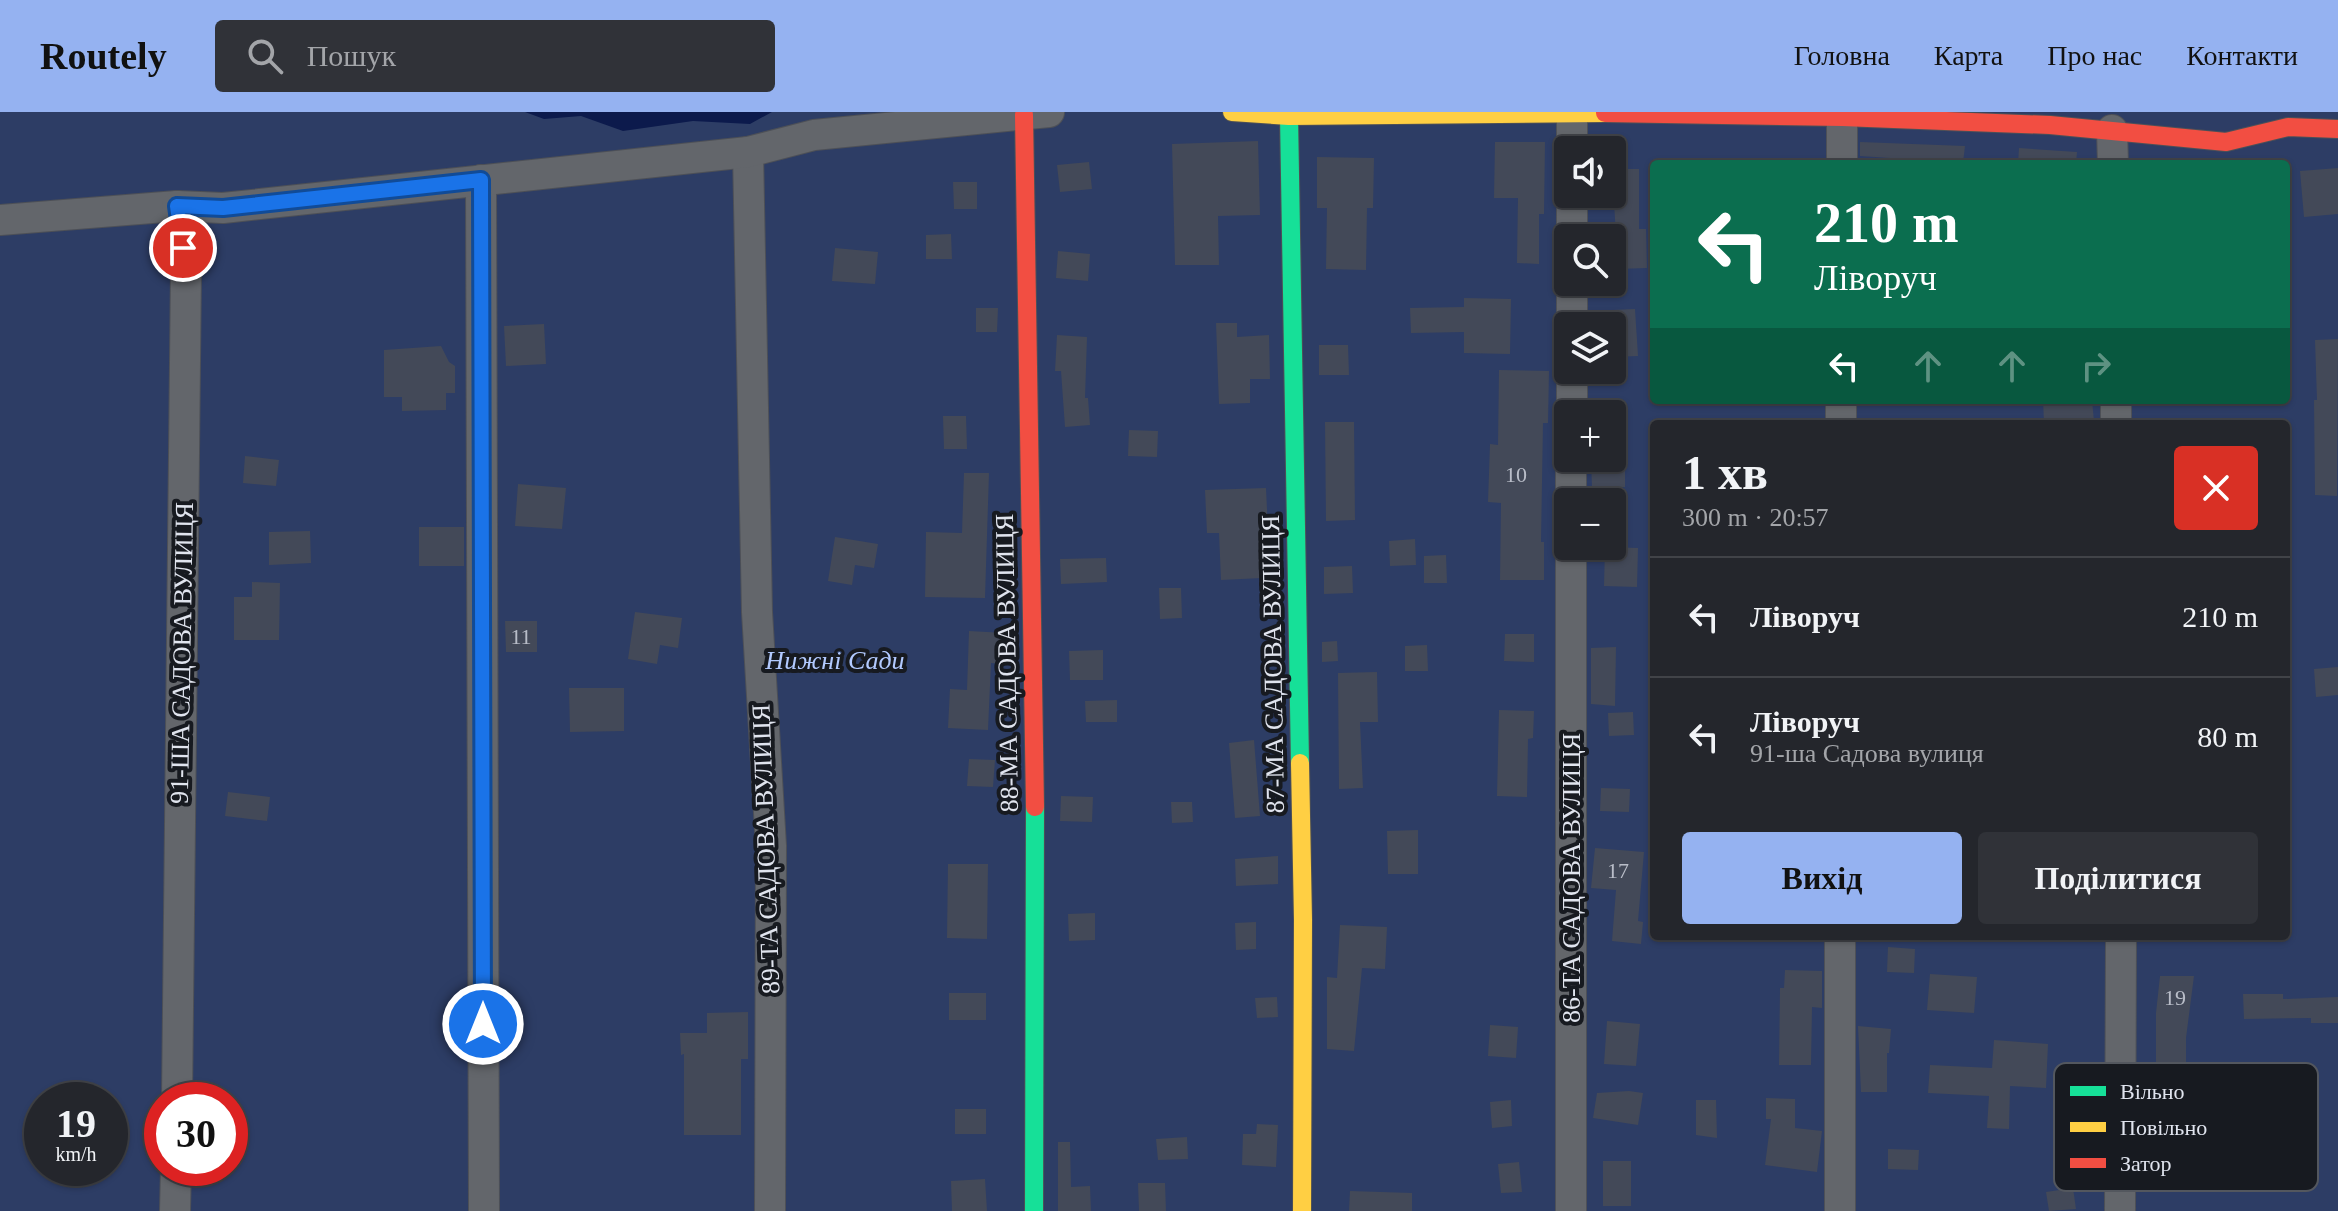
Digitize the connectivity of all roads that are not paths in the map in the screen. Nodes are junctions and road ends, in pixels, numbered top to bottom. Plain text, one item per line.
1 (1232, 112) edge
2 (1572, 113) edge
3 (1037, 114) edge
4 (1289, 116) junction
5 (1842, 117) junction
6 (2338, 129) edge
7 (2112, 130) junction
8 (1572, 136) edge
9 (748, 152) junction
10 (1842, 160) edge
11 (2113, 160) edge
12 (481, 180) junction
13 (177, 206) junction
14 (0, 220) edge
15 (1571, 560) edge
16 (1840, 940) edge
17 (2121, 940) edge
18 (2121, 1063) edge
19 (177, 1082) edge
20 (176, 1186) edge
21 (2120, 1191) edge
22 (175, 1211) edge
23 (484, 1211) edge
24 (770, 1211) edge
25 (1034, 1211) edge
26 (1302, 1211) edge
27 (1571, 1211) edge
28 (1840, 1211) edge
29 (2120, 1211) edge

1 - 4 street
2 - 4 street
2 - 5 street
2 - 8 street
3 - 9 street
3 - 25 street, 88-МА САДОВА ВУЛИЦЯ
4 - 26 street, 87-МА САДОВА ВУЛИЦЯ
5 - 7 street
5 - 10 street
6 - 7 street
7 - 11 street
9 - 12 street
9 - 24 street, 89-ТА САДОВА ВУЛИЦЯ
12 - 13 street
12 - 23 street
13 - 14 street
13 - 19 street, 91-ША САДОВА ВУЛИЦЯ
15 - 27 street, 86-ТА САДОВА ВУЛИЦЯ
16 - 28 street
17 - 18 street
20 - 22 street
21 - 29 street

